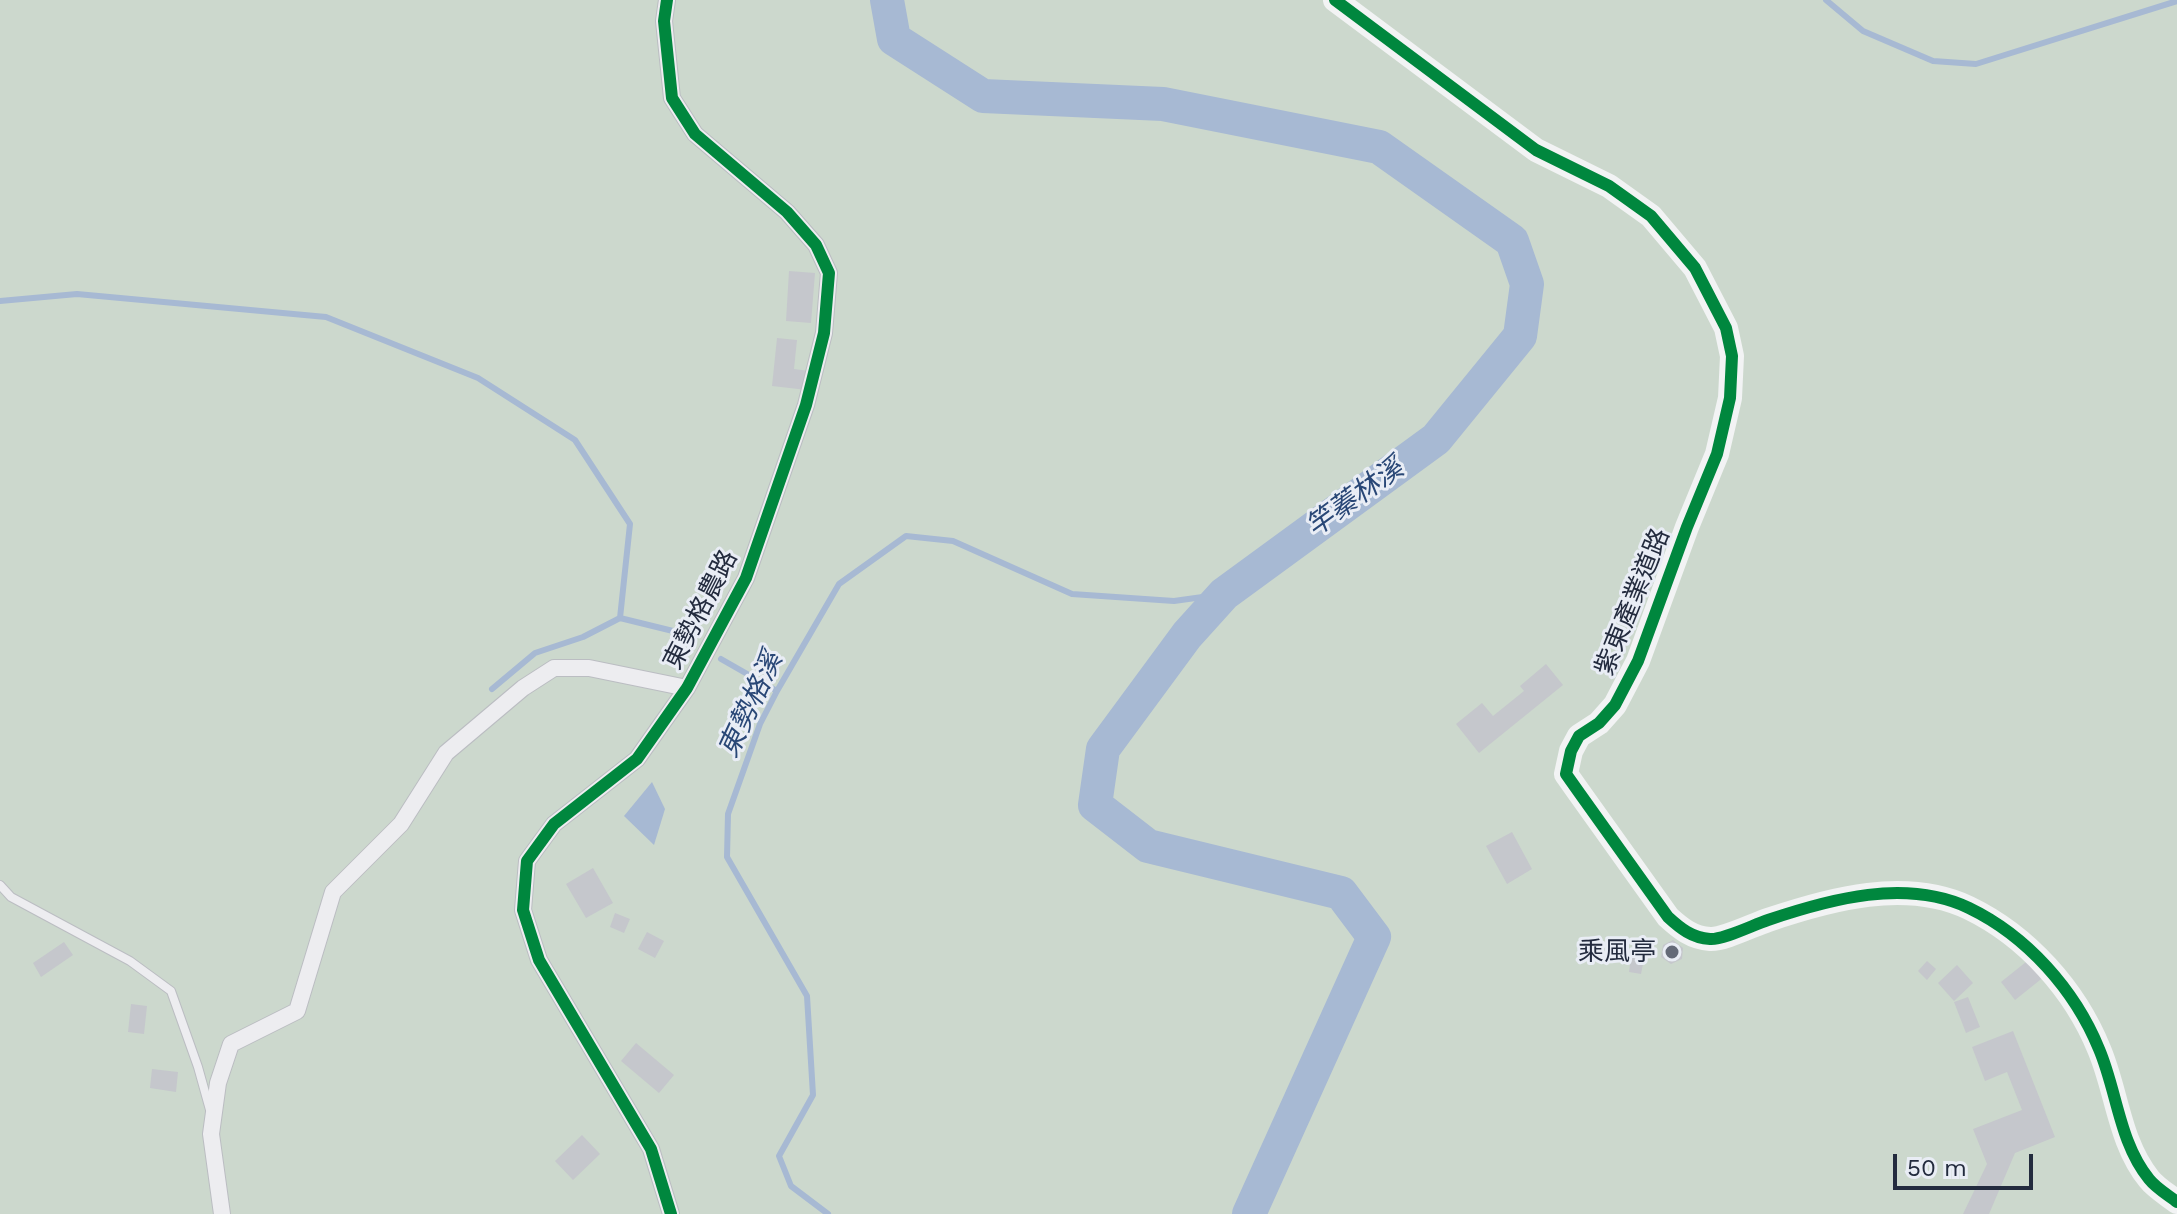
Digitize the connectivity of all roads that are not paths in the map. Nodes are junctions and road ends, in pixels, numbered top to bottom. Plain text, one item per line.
1 (667, 0) edge
2 (1335, 0) edge
3 (687, 688) junction
4 (0, 885) edge
5 (214, 1122) junction
6 (2177, 1202) edge
7 (222, 1214) edge
8 (671, 1214) edge

1 - 3 street, 東勢格農路
2 - 6 street, 紫東產業道路
3 - 5 street
3 - 8 street, 東勢格農路
4 - 5 lane
5 - 7 street

